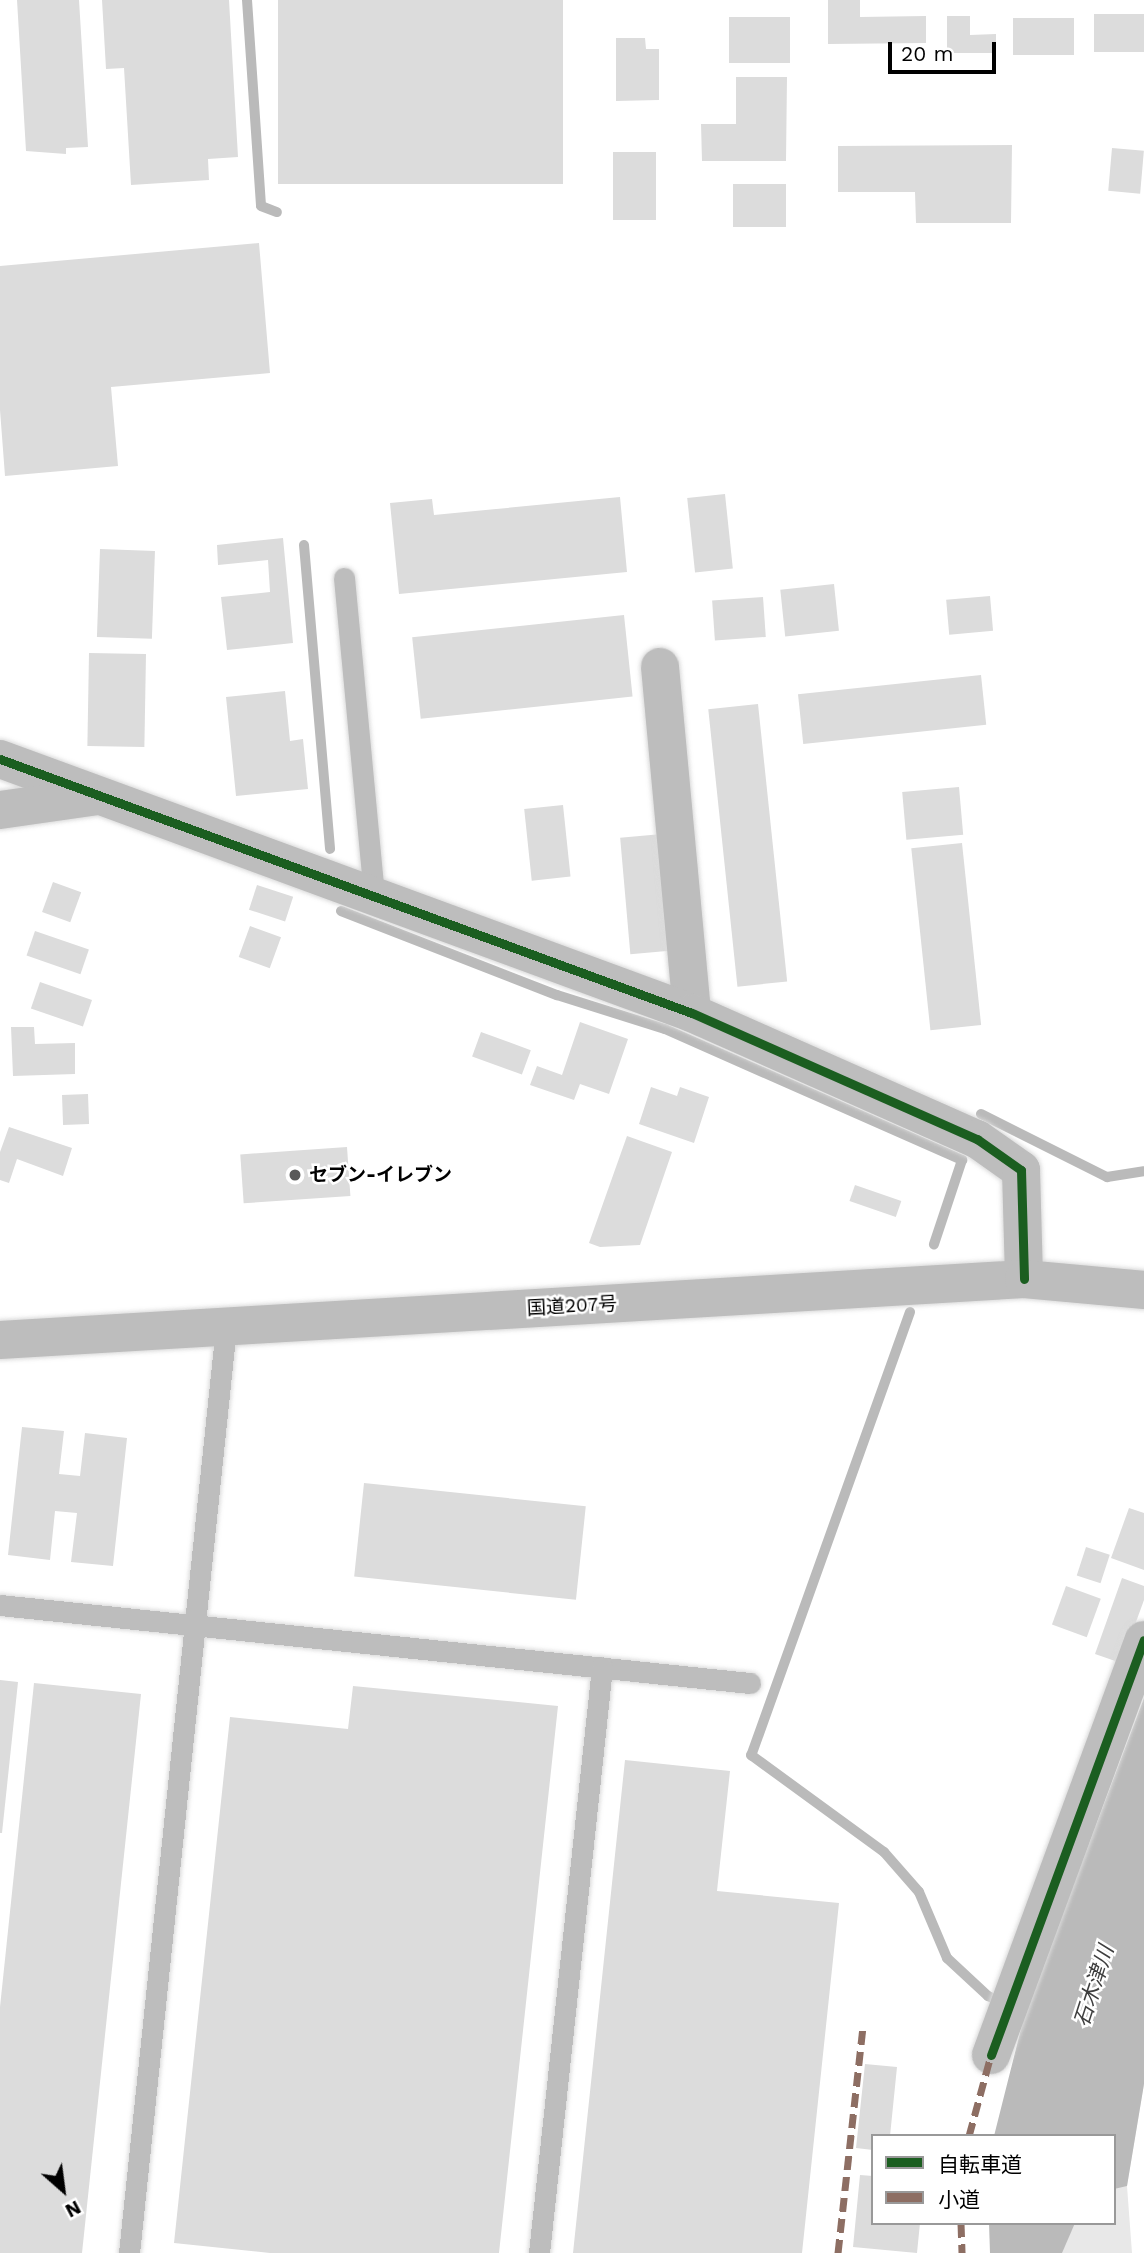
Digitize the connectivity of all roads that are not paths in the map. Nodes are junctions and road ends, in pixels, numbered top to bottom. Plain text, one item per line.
1 (344, 578) dead end
2 (660, 667) dead end
3 (0, 759) edge
4 (100, 796) junction
5 (0, 810) edge
6 (373, 895) junction
7 (691, 1013) junction
8 (1024, 1279) junction
9 (1144, 1290) edge
10 (226, 1327) junction
11 (0, 1340) edge
12 (0, 1605) edge
13 (195, 1625) junction
14 (1144, 1640) edge
15 (602, 1667) junction
16 (750, 1683) dead end
17 (992, 2055) dead end
18 (129, 2253) edge
19 (539, 2253) edge

1 - 6 lane
2 - 7 main road
3 - 4 main road
4 - 5 main road
4 - 6 main road
6 - 7 main road
7 - 8 main road
8 - 9 main road, 国道207号
8 - 10 main road, 国道207号
10 - 11 main road, 国道207号
10 - 13 lane
12 - 13 lane
13 - 15 lane
13 - 18 lane
14 - 17 main road
15 - 16 lane
15 - 19 lane

